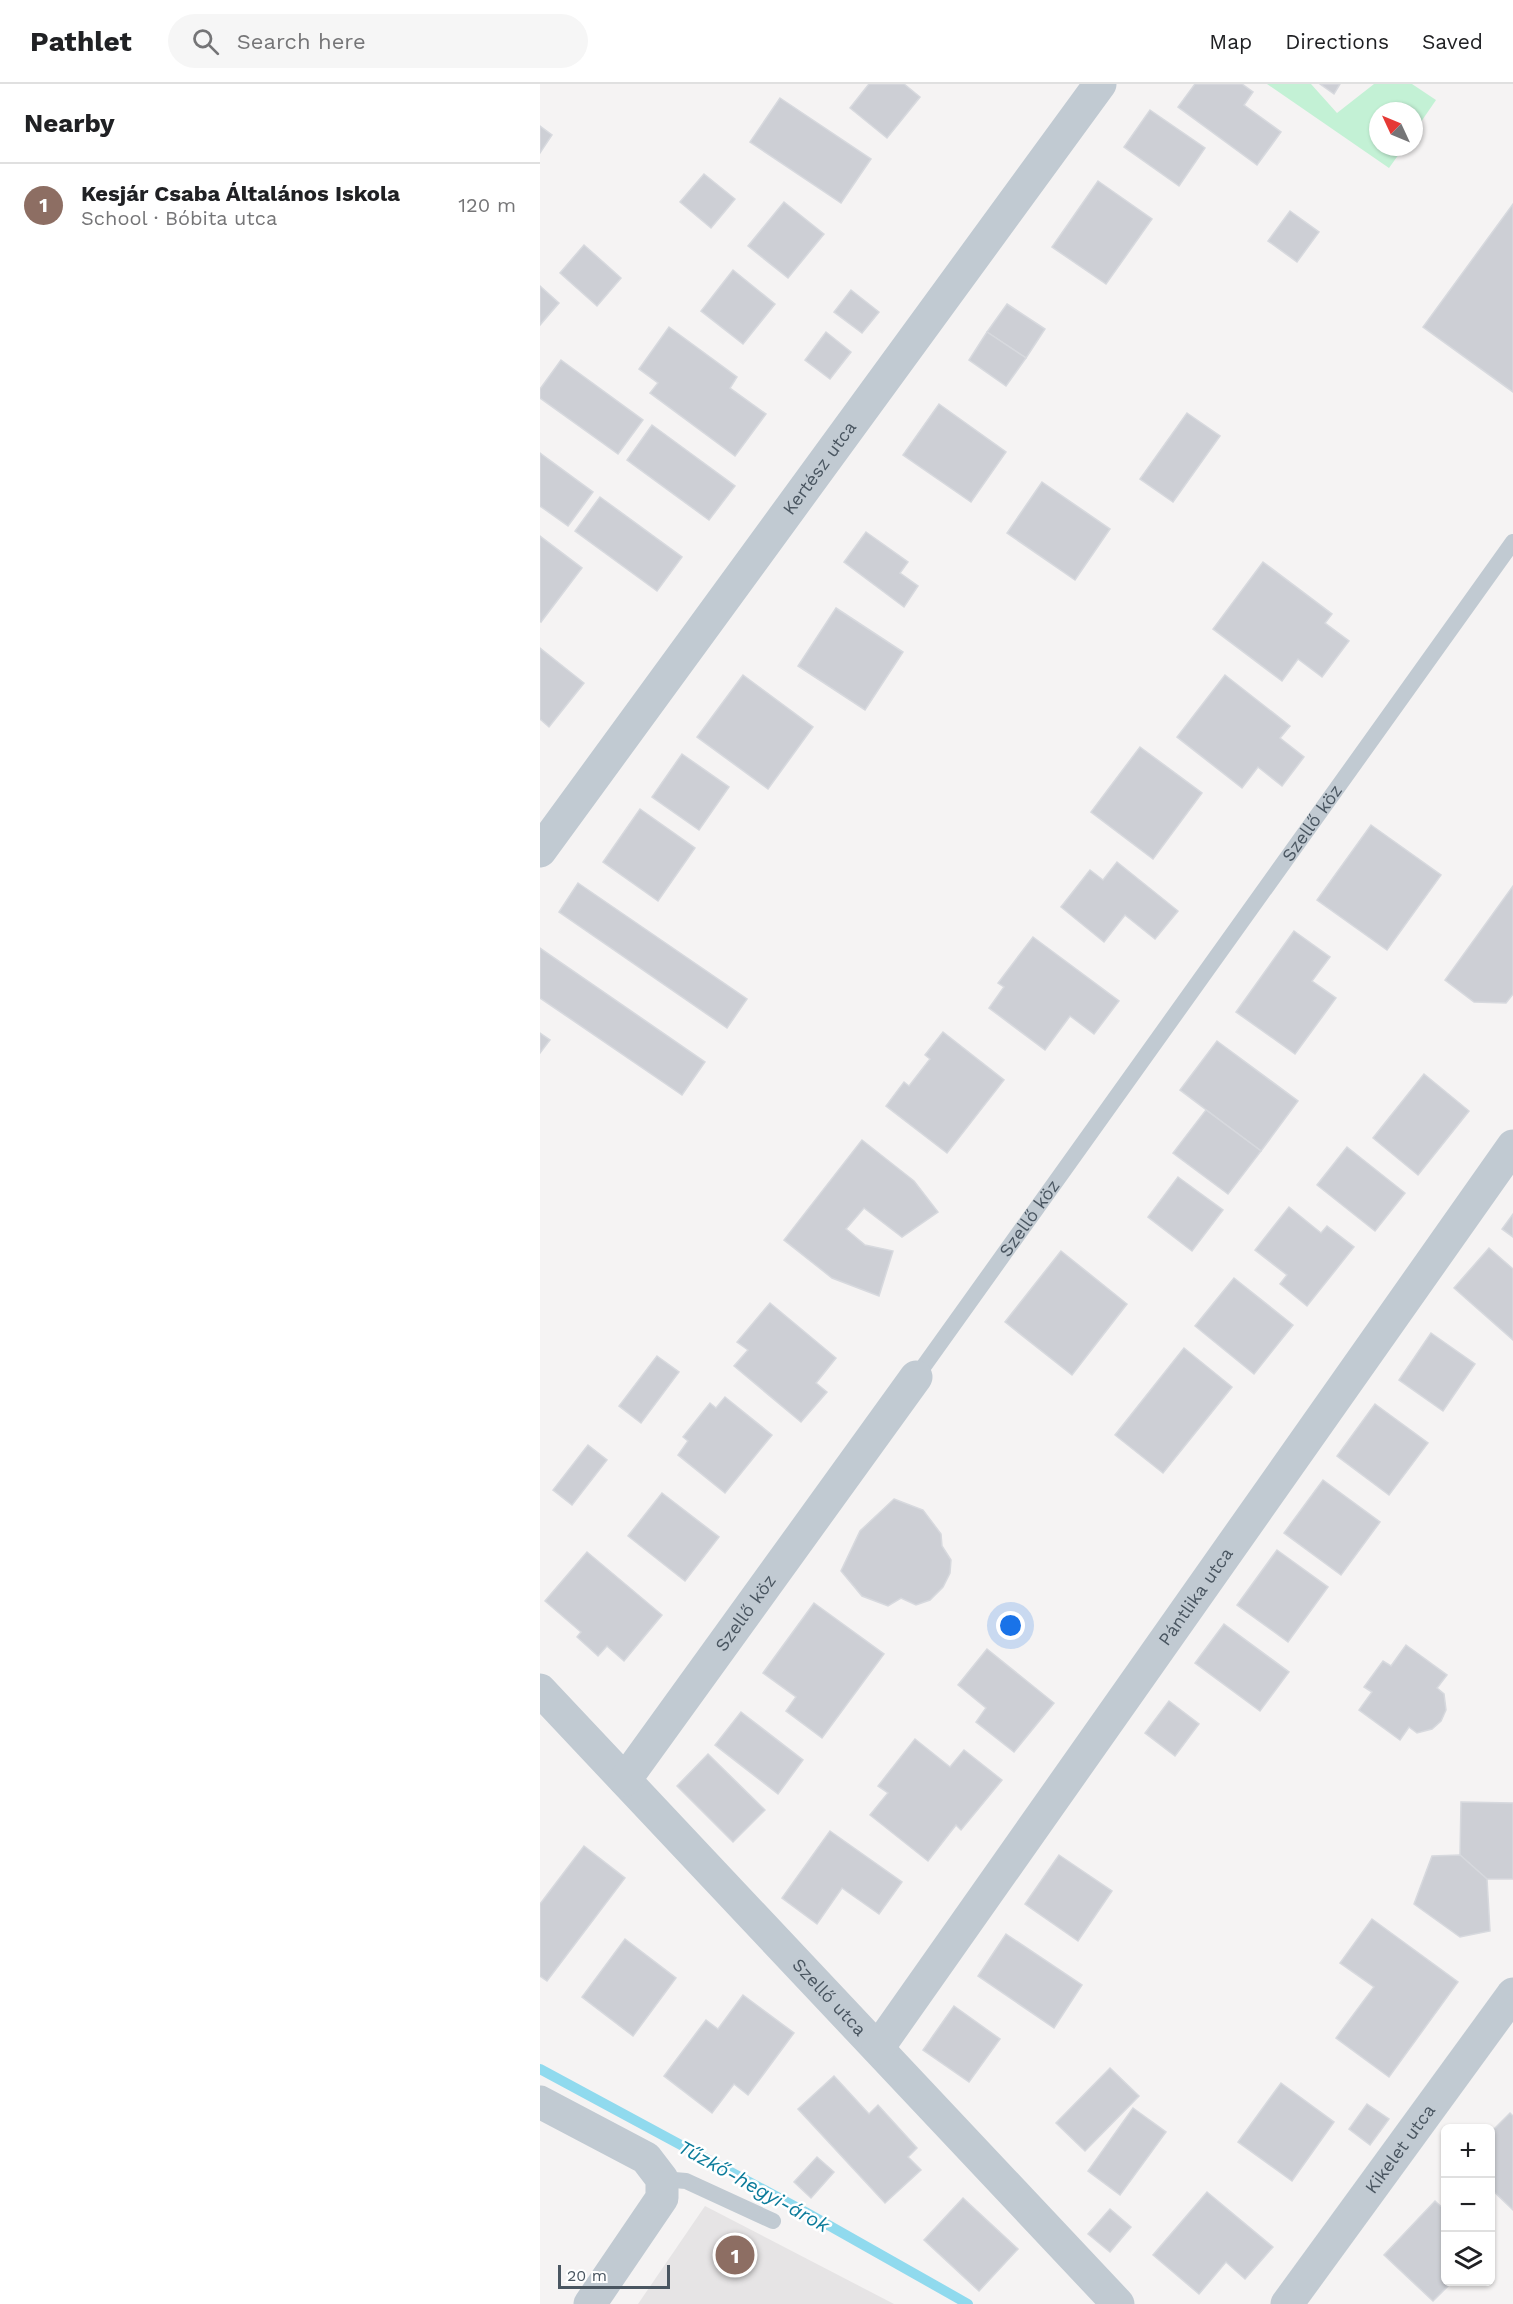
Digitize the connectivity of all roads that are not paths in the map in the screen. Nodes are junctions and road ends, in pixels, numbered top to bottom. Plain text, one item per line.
1 (1100, 84) edge
2 (1513, 542) edge
3 (540, 852) edge
4 (1513, 1146) edge
5 (916, 1377) joint
6 (540, 1689) edge
7 (625, 1780) junction
8 (1513, 1994) edge
9 (878, 2048) junction
10 (540, 2102) edge
11 (662, 2179) junction
12 (773, 2221) dead end
13 (590, 2304) edge
14 (1118, 2304) edge
15 (1287, 2304) edge

1 - 3 street, Kertész utca
2 - 5 lane, Szellő köz
4 - 9 street, Pántlika utca
5 - 7 street, Szellő köz
6 - 7 street, Szellő utca
7 - 9 street, Szellő utca
8 - 15 street, Kikelet utca
9 - 14 street, Szellő utca
10 - 11 street
11 - 12 lane
11 - 13 street

